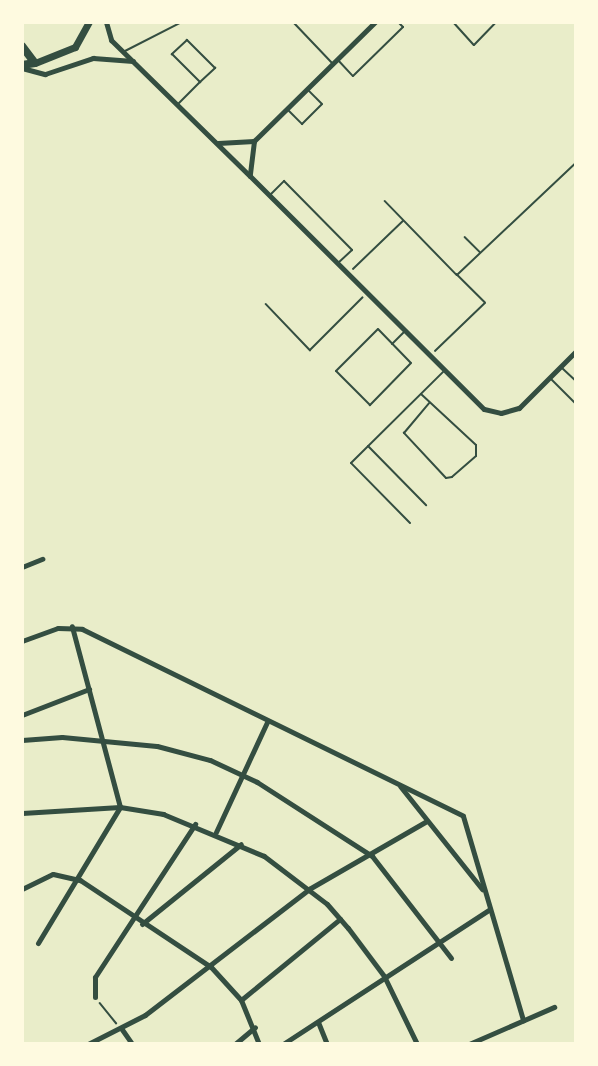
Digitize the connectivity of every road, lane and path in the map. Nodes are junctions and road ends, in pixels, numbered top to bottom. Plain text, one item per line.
1 (89, 22) edge
2 (106, 22) edge
3 (182, 22) edge
4 (293, 22) edge
5 (375, 22) edge
6 (398, 22) edge
7 (453, 22) edge
8 (496, 22) edge
9 (116, 45) junction
10 (22, 46) edge
11 (125, 51) junction
12 (113, 58) junction
13 (134, 61) junction
14 (335, 62) junction
15 (35, 63) junction
16 (22, 67) edge
17 (200, 82) junction
18 (307, 89) junction
19 (178, 104) junction
20 (287, 109) junction
21 (254, 141) junction
22 (217, 143) junction
23 (576, 163) edge
24 (250, 176) junction
25 (270, 195) junction
26 (385, 201) dead end
27 (404, 220) junction
28 (465, 237) dead end
29 (481, 253) junction
30 (338, 264) junction
31 (348, 274) junction
32 (457, 275) junction
33 (366, 293) junction
34 (266, 304) dead end
35 (404, 332) junction
36 (392, 344) junction
37 (576, 351) edge
38 (429, 357) junction
39 (560, 366) junction
40 (444, 371) junction
41 (549, 377) junction
42 (576, 381) edge
43 (421, 394) junction
44 (429, 403) junction
45 (576, 404) edge
46 (368, 446) junction
47 (426, 506) dead end
48 (410, 523) dead end
49 (42, 559) dead end
50 (22, 567) edge
51 (72, 627) junction
52 (22, 641) edge
53 (89, 689) junction
54 (22, 715) edge
55 (267, 722) junction
56 (22, 740) edge
57 (103, 742) junction
58 (243, 775) junction
59 (399, 785) junction
60 (120, 807) junction
61 (22, 813) edge
62 (427, 821) junction
63 (195, 824) junction
64 (216, 832) junction
65 (241, 844) junction
66 (372, 856) junction
67 (80, 880) junction
68 (22, 889) edge
69 (309, 889) junction
70 (486, 892) junction
71 (490, 909) junction
72 (135, 919) junction
73 (340, 919) junction
74 (142, 924) junction
75 (440, 942) junction
76 (38, 943) dead end
77 (451, 958) dead end
78 (211, 967) junction
79 (384, 976) junction
80 (95, 997) joint
81 (241, 1000) junction
82 (554, 1007) dead end
83 (523, 1020) junction
84 (318, 1022) junction
85 (255, 1027) junction
86 (121, 1028) junction
87 (88, 1044) edge
88 (132, 1044) edge
89 (235, 1044) edge
90 (259, 1044) edge
91 (283, 1044) edge
92 (327, 1044) edge
93 (417, 1044) edge
94 (469, 1044) edge

1 - 15 street
2 - 9 street
3 - 11 lane
4 - 14 lane
5 - 14 street
6 - 14 lane
7 - 8 lane
9 - 11 street
9 - 12 street
10 - 15 main road
11 - 13 street
12 - 13 street
12 - 16 street
13 - 19 street
14 - 18 street
15 - 16 main road
17 - 17 lane
17 - 19 lane
18 - 20 street
18 - 20 lane
19 - 22 street
20 - 21 street
21 - 22 street
21 - 24 street
22 - 24 street
23 - 29 path
24 - 25 street
25 - 30 street
25 - 30 lane
26 - 27 path
27 - 31 path
27 - 32 path
28 - 29 path
29 - 32 path
30 - 31 street
31 - 33 street
32 - 38 path
33 - 34 path
33 - 35 street
35 - 36 lane
35 - 38 street
36 - 36 lane
37 - 39 street
38 - 40 street
39 - 41 street
39 - 42 lane
40 - 41 street
40 - 43 lane
41 - 45 lane
43 - 44 lane
43 - 46 lane
44 - 44 lane
46 - 47 lane
46 - 48 lane
49 - 50 street
51 - 52 street
51 - 53 street
51 - 55 street
53 - 54 street
53 - 57 street
55 - 58 street
55 - 59 street
56 - 57 street
57 - 58 street
57 - 60 street
58 - 64 street
58 - 66 street
59 - 62 street
59 - 70 street
60 - 61 street
60 - 63 street
60 - 67 street
62 - 66 street
62 - 70 street
63 - 64 street
63 - 72 street
64 - 65 street
65 - 69 street
65 - 74 street
66 - 69 street
66 - 75 street
67 - 68 street
67 - 72 street
67 - 76 street
69 - 73 street
69 - 78 street
70 - 71 street
71 - 75 street
71 - 83 street
72 - 74 street
72 - 80 street
73 - 79 street
73 - 81 street
74 - 78 street
75 - 77 street
75 - 79 street
78 - 81 street
78 - 86 street
79 - 84 street
79 - 93 street
80 - 86 path
81 - 85 street
82 - 83 street
83 - 94 street
84 - 91 street
84 - 92 street
85 - 89 street
85 - 90 street
86 - 87 street
86 - 88 street

